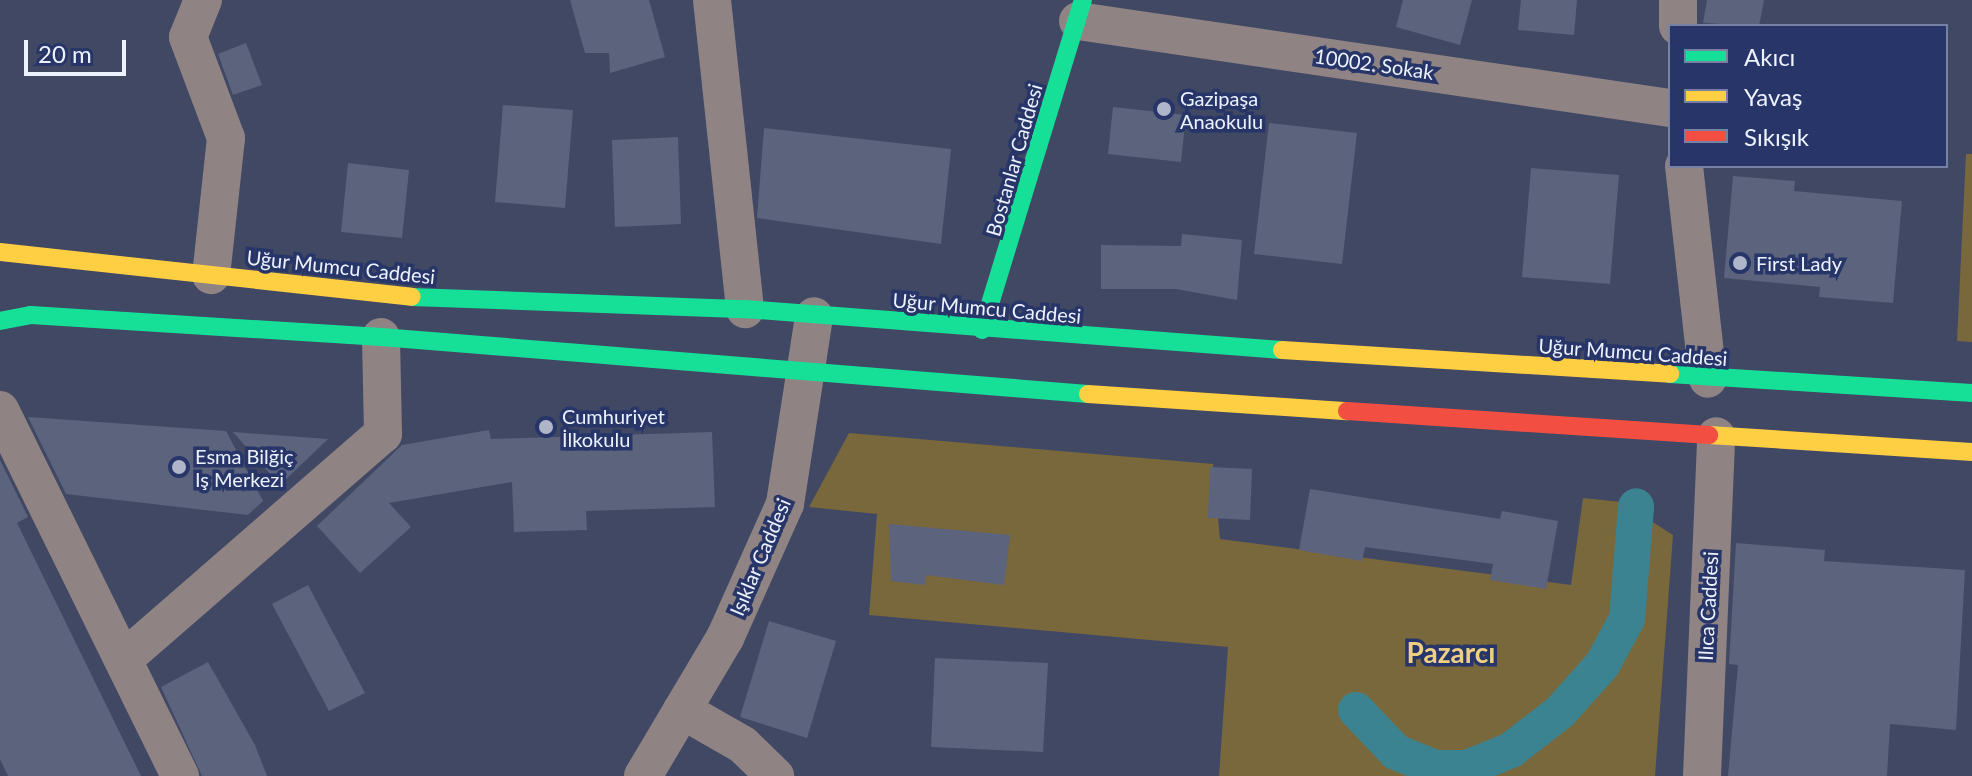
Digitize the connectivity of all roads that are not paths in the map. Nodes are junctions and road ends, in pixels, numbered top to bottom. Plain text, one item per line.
1 (203, 0) edge
2 (712, 0) edge
3 (1678, 0) edge
4 (1080, 10) edge
5 (1678, 24) edge
6 (1668, 108) edge
7 (1684, 168) edge
8 (0, 252) edge
9 (211, 275) junction
10 (745, 309) junction
11 (31, 315) junction
12 (814, 316) junction
13 (0, 321) edge
14 (982, 330) junction
15 (381, 337) junction
16 (0, 345) edge
17 (807, 371) junction
18 (1708, 379) junction
19 (1972, 393) edge
20 (0, 410) edge
21 (1716, 436) junction
22 (1972, 452) edge
23 (125, 658) junction
24 (682, 710) junction
25 (180, 776) edge
26 (643, 776) edge
27 (775, 776) edge
28 (1702, 776) edge

1 - 9 street
2 - 10 street
3 - 5 street
4 - 6 street, 10002. Sokak
4 - 14 main road, Bostanlar Caddesi
7 - 18 street
8 - 9 main road, Uğur Mumcu Caddesi
9 - 10 main road, Uğur Mumcu Caddesi
10 - 12 main road, Uğur Mumcu Caddesi
11 - 13 main road
11 - 15 main road
11 - 16 main road
12 - 14 main road, Uğur Mumcu Caddesi
12 - 17 street, Işıklar Caddesi
14 - 18 main road, Uğur Mumcu Caddesi
15 - 17 main road
15 - 23 street
17 - 21 main road
17 - 24 street, Işıklar Caddesi
18 - 19 main road, Uğur Mumcu Caddesi
20 - 23 street
21 - 22 main road
21 - 28 street, Ilıca Caddesi
23 - 25 street
24 - 26 street, Işıklar Caddesi
24 - 27 street

